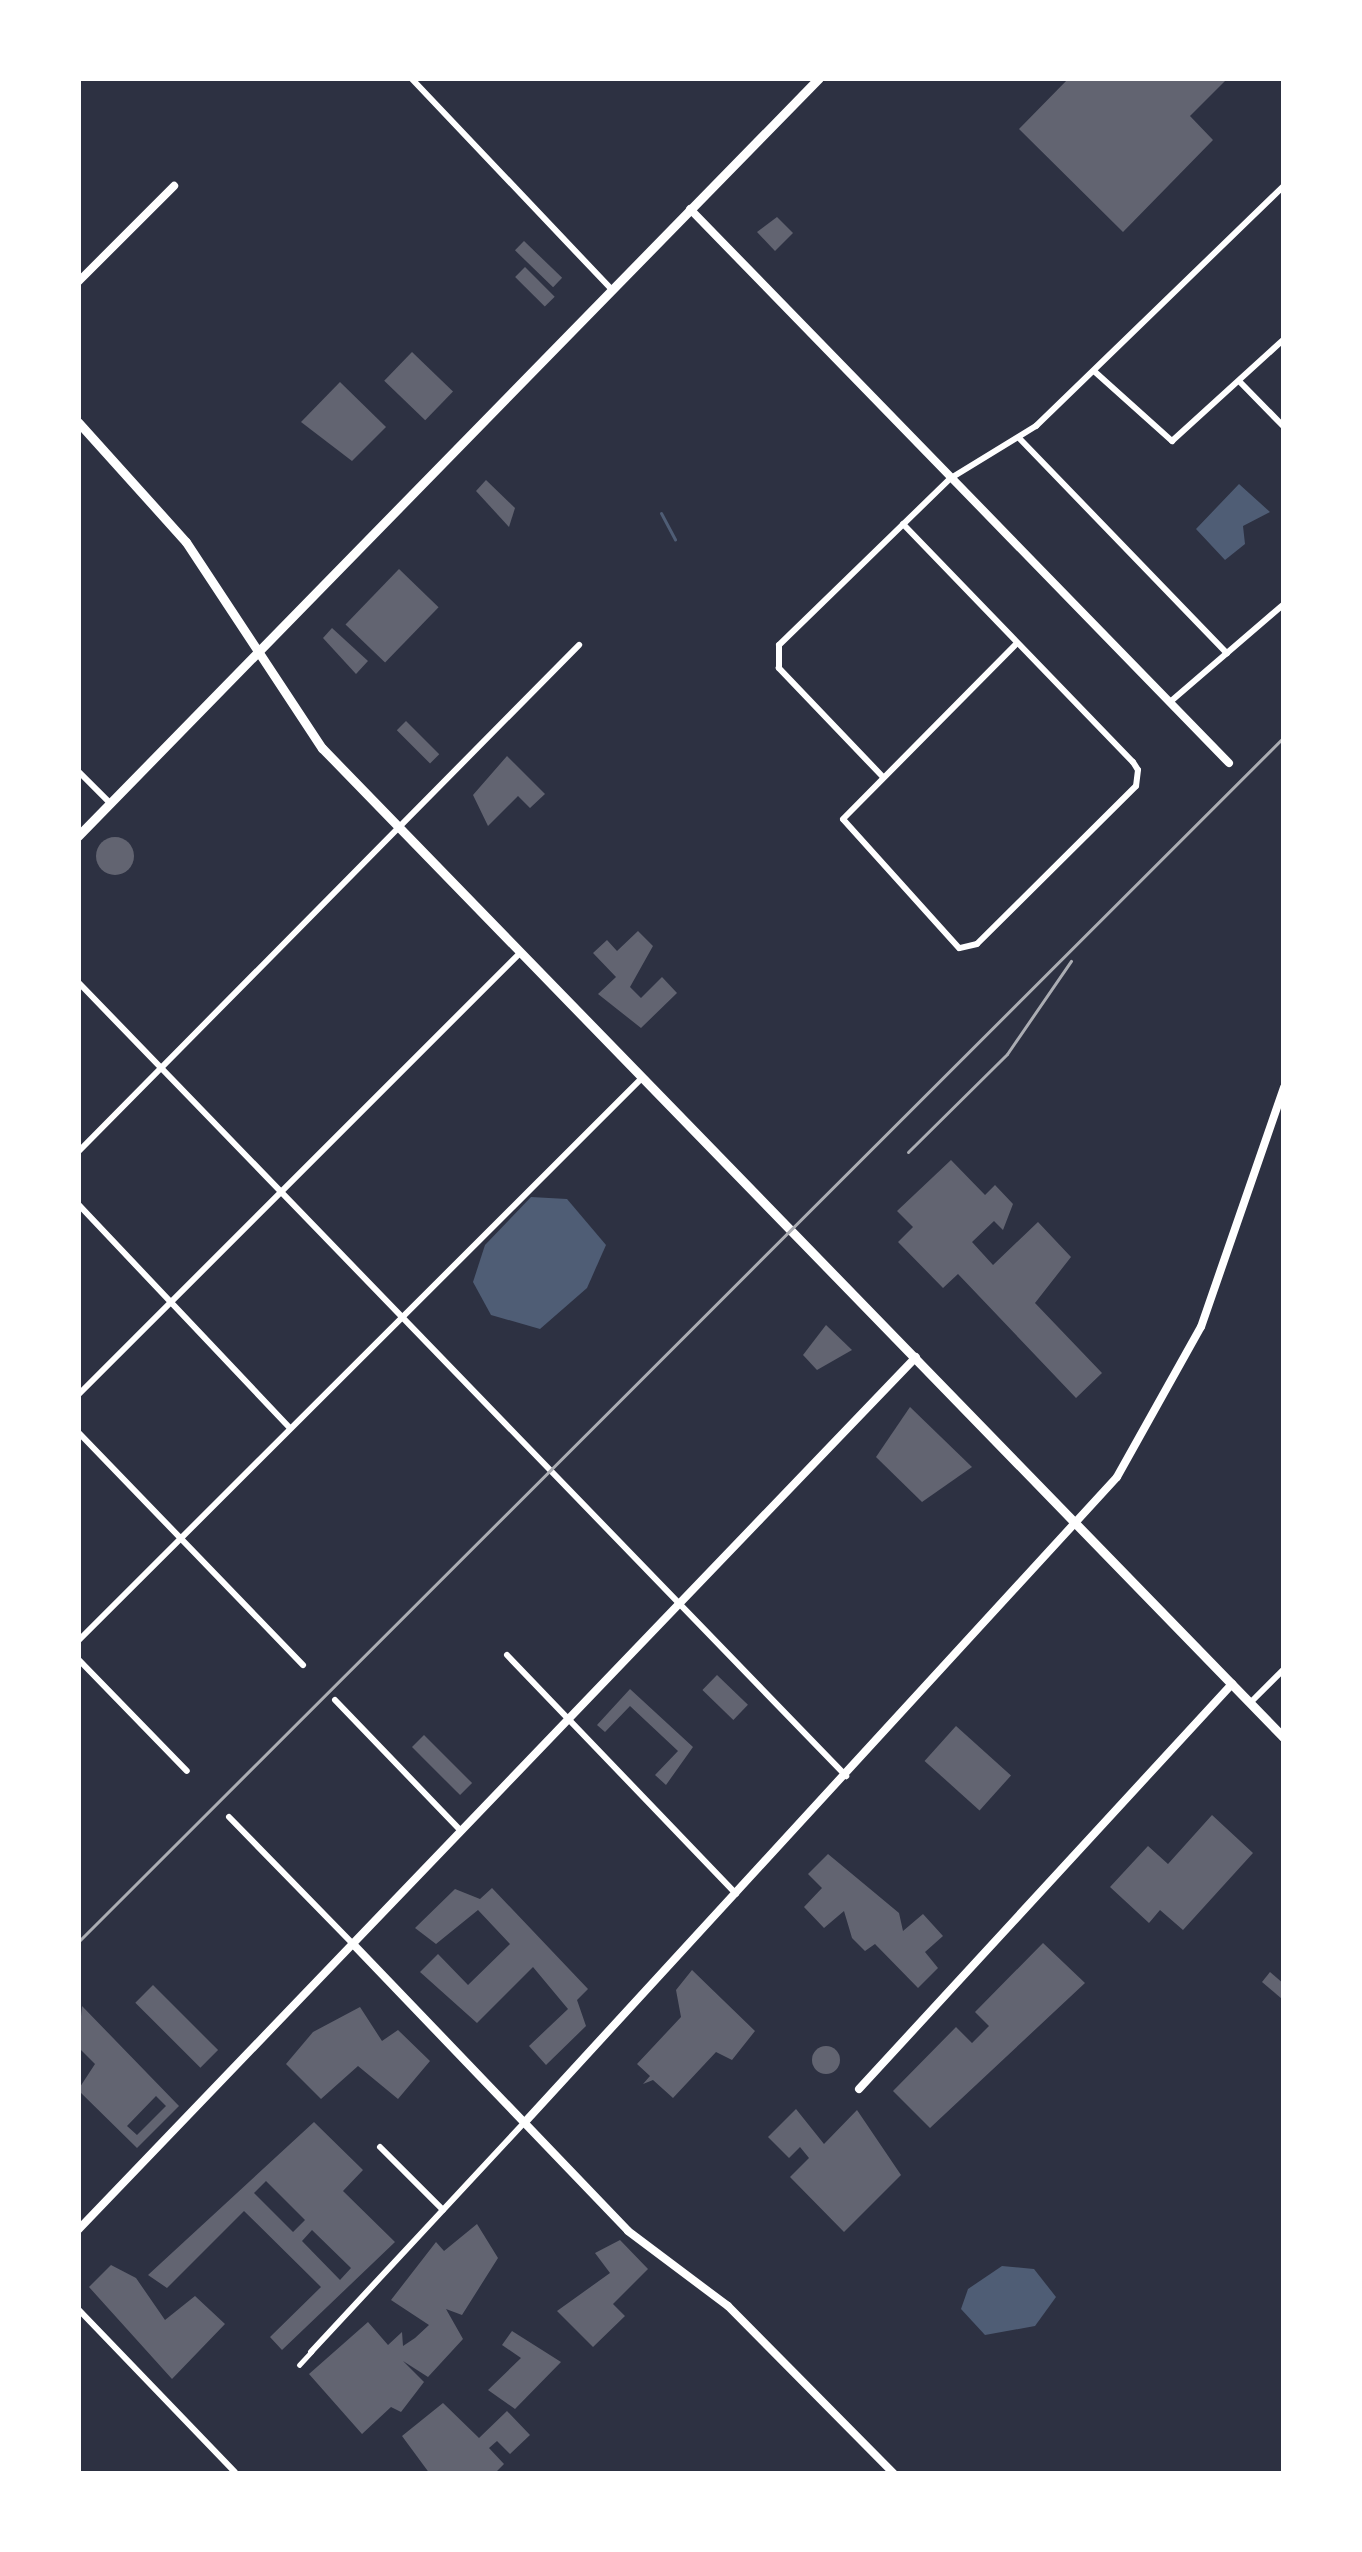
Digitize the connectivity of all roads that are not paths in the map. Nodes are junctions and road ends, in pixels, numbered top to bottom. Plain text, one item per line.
1 (411, 78) edge
2 (819, 78) edge
3 (174, 186) dead end
4 (1284, 186) edge
5 (690, 209) junction
6 (78, 282) edge
7 (612, 290) junction
8 (1284, 339) edge
9 (1094, 370) junction
10 (1240, 382) junction
11 (78, 422) edge
12 (1284, 427) edge
13 (1020, 439) junction
14 (951, 478) junction
15 (903, 524) junction
16 (1284, 604) edge
17 (1017, 643) junction
18 (579, 645) dead end
19 (1227, 653) junction
20 (254, 654) junction
21 (1170, 702) junction
22 (1229, 763) dead end
23 (78, 771) edge
24 (883, 777) junction
25 (110, 803) junction
26 (401, 828) junction
27 (78, 836) edge
28 (522, 951) junction
29 (78, 982) edge
30 (162, 1068) junction
31 (643, 1077) junction
32 (1284, 1087) edge
33 (78, 1152) edge
34 (280, 1193) junction
35 (78, 1204) edge
36 (171, 1301) junction
37 (401, 1319) junction
38 (917, 1356) junction
39 (78, 1395) edge
40 (290, 1429) junction
41 (78, 1432) edge
42 (1078, 1525) junction
43 (180, 1538) junction
44 (680, 1603) junction
45 (78, 1641) edge
46 (507, 1654) dead end
47 (78, 1659) edge
48 (303, 1665) dead end
49 (1284, 1669) edge
50 (1232, 1684) junction
51 (335, 1700) dead end
52 (1250, 1703) junction
53 (570, 1719) junction
54 (1284, 1738) edge
55 (187, 1771) dead end
56 (846, 1776) junction
57 (229, 1817) dead end
58 (461, 1831) junction
59 (736, 1894) junction
60 (353, 1944) junction
61 (859, 2089) dead end
62 (525, 2122) junction
63 (380, 2147) dead end
64 (443, 2210) junction
65 (78, 2230) edge
66 (78, 2309) edge
67 (311, 2352) joint
68 (299, 2365) dead end
69 (236, 2473) edge
70 (894, 2474) edge

1 - 7 street
2 - 5 main road
3 - 6 street
4 - 9 street
5 - 7 main road
5 - 14 street
7 - 20 main road
8 - 10 street
9 - 10 street
9 - 13 street
10 - 12 street
11 - 20 main road
13 - 14 street
13 - 19 street
14 - 15 street
14 - 21 street
15 - 17 street
15 - 24 street
16 - 19 street
17 - 24 street
17 - 24 street
18 - 26 street
19 - 21 street
20 - 25 main road
20 - 26 main road
21 - 22 street
23 - 25 street
25 - 27 main road
26 - 28 main road
26 - 30 street
28 - 31 main road
28 - 34 street
29 - 30 street
30 - 33 street
30 - 34 street
31 - 37 street
31 - 38 main road
32 - 42 street
34 - 36 street
34 - 37 street
35 - 36 street
36 - 39 street
36 - 40 street
37 - 40 street
37 - 44 street
38 - 42 main road
38 - 44 street
40 - 43 street
41 - 43 street
42 - 50 main road
42 - 56 street
43 - 45 street
43 - 48 street
44 - 53 street
44 - 56 street
46 - 53 street
47 - 55 street
49 - 52 street
50 - 52 main road
50 - 61 street
51 - 58 street
52 - 54 main road
53 - 58 street
53 - 59 street
56 - 59 street
57 - 60 street
58 - 60 street
59 - 62 street
60 - 62 street
60 - 65 street
62 - 64 street
62 - 70 street
63 - 64 street
64 - 67 street
66 - 69 street
67 - 68 street

